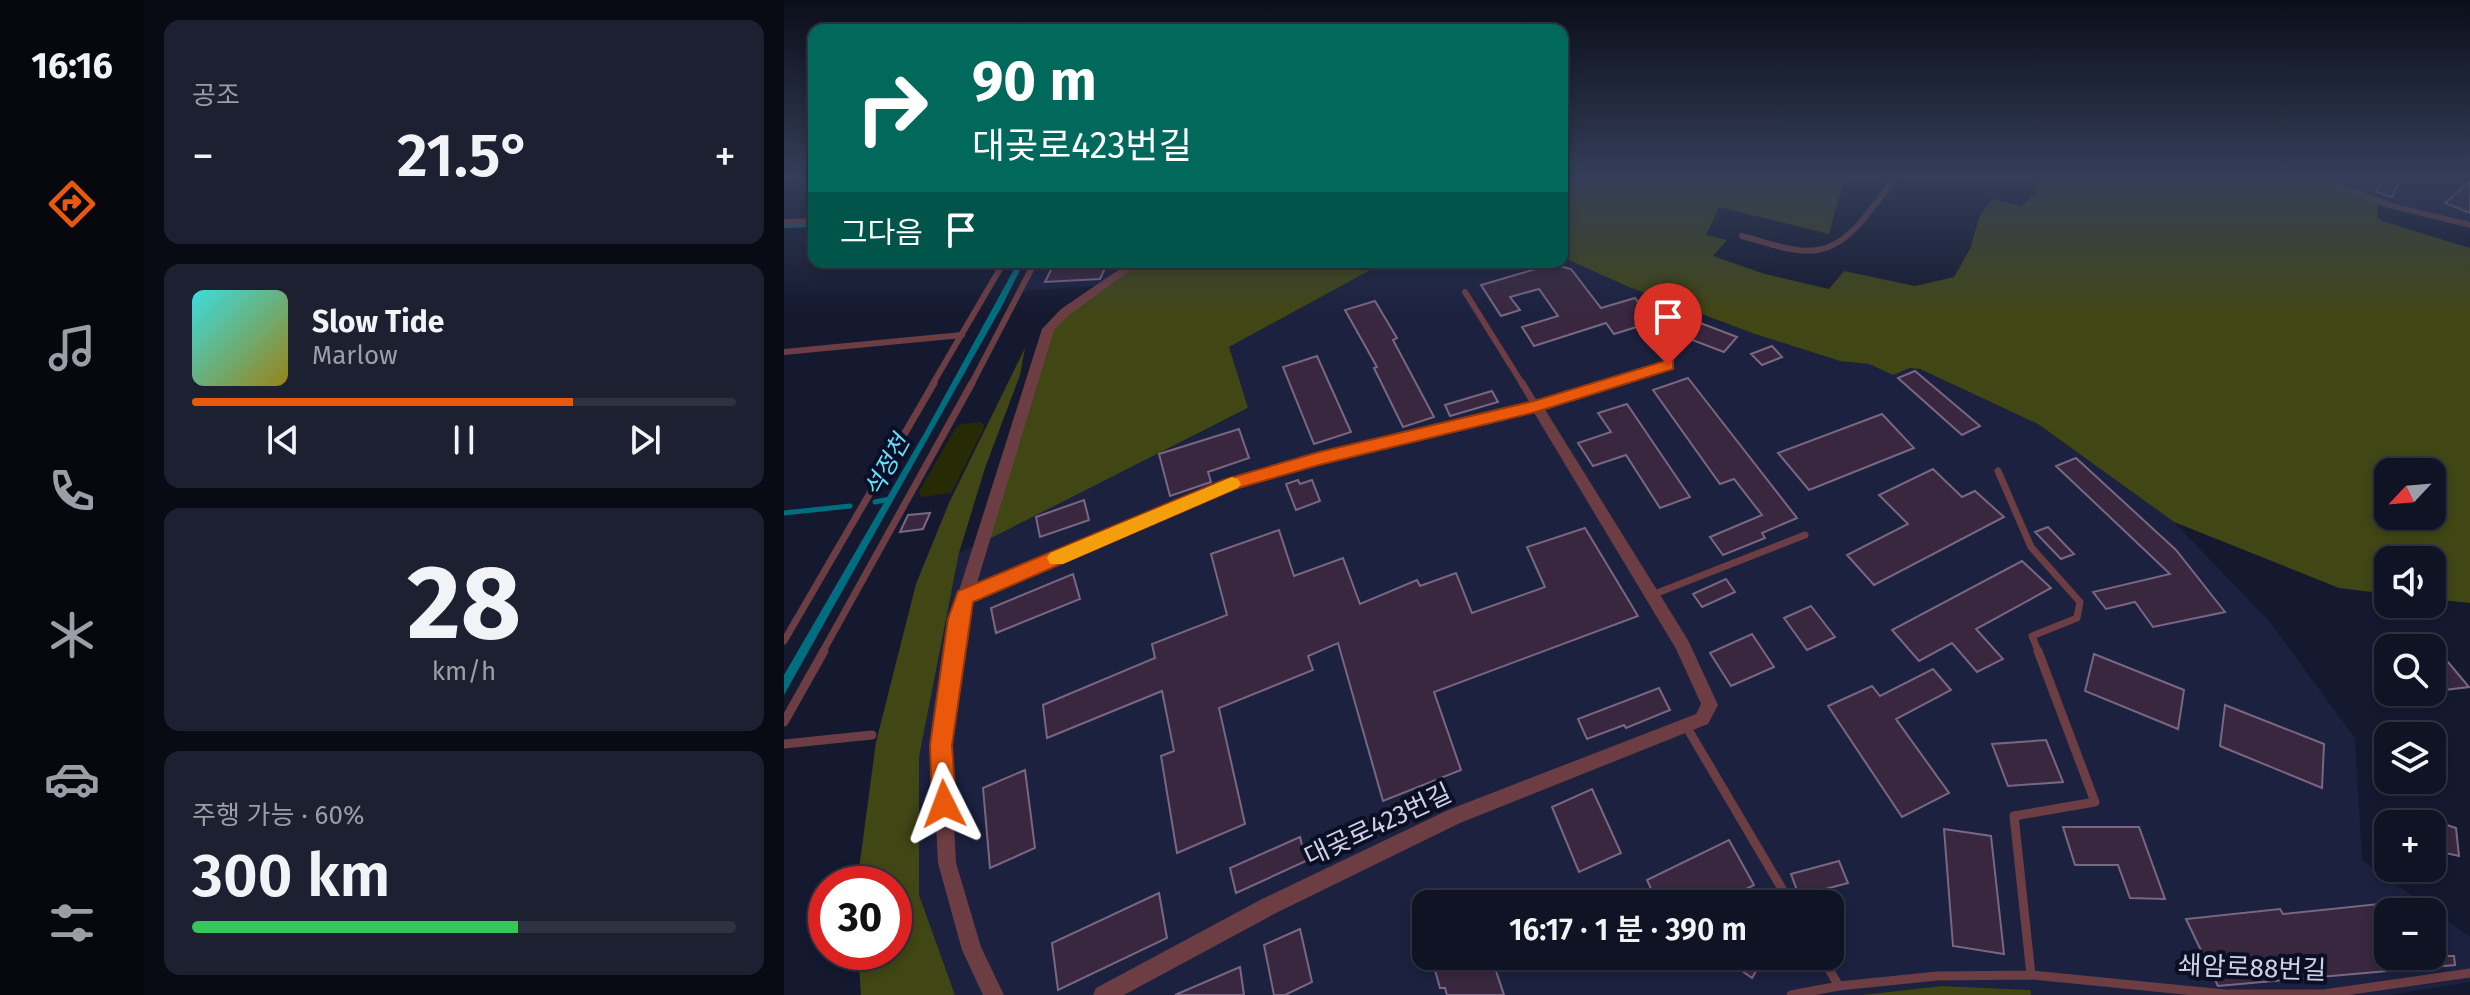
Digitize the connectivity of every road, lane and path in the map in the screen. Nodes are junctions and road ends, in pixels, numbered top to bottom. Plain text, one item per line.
1 (1862, 221) edge
2 (1742, 236) dead end
3 (1001, 268) edge
4 (1032, 268) edge
5 (1128, 268) edge
6 (1465, 292) dead end
7 (962, 335) junction
8 (784, 352) edge
9 (1668, 365) dead end
10 (1536, 406) junction
11 (1998, 471) dead end
12 (1805, 535) dead end
13 (1652, 595) junction
14 (965, 597) junction
15 (784, 641) edge
16 (784, 722) edge
17 (1686, 726) junction
18 (872, 735) dead end
19 (784, 744) edge
20 (1783, 890) edge
21 (1829, 970) edge
22 (2470, 973) edge
23 (2031, 975) junction
24 (1839, 986) junction
25 (994, 995) edge
26 (1103, 995) edge
27 (1791, 995) edge

1 - 2 lane
3 - 7 lane
4 - 16 lane
5 - 14 street
6 - 10 lane
7 - 8 lane
7 - 15 lane
9 - 10 lane
10 - 13 street
10 - 14 street
11 - 23 lane
12 - 13 lane
13 - 17 street
14 - 25 street
17 - 20 lane
17 - 26 street, 대곶로423번길
18 - 19 lane
21 - 24 lane
22 - 23 lane, 쇄암로88번길
23 - 24 lane
24 - 27 lane

